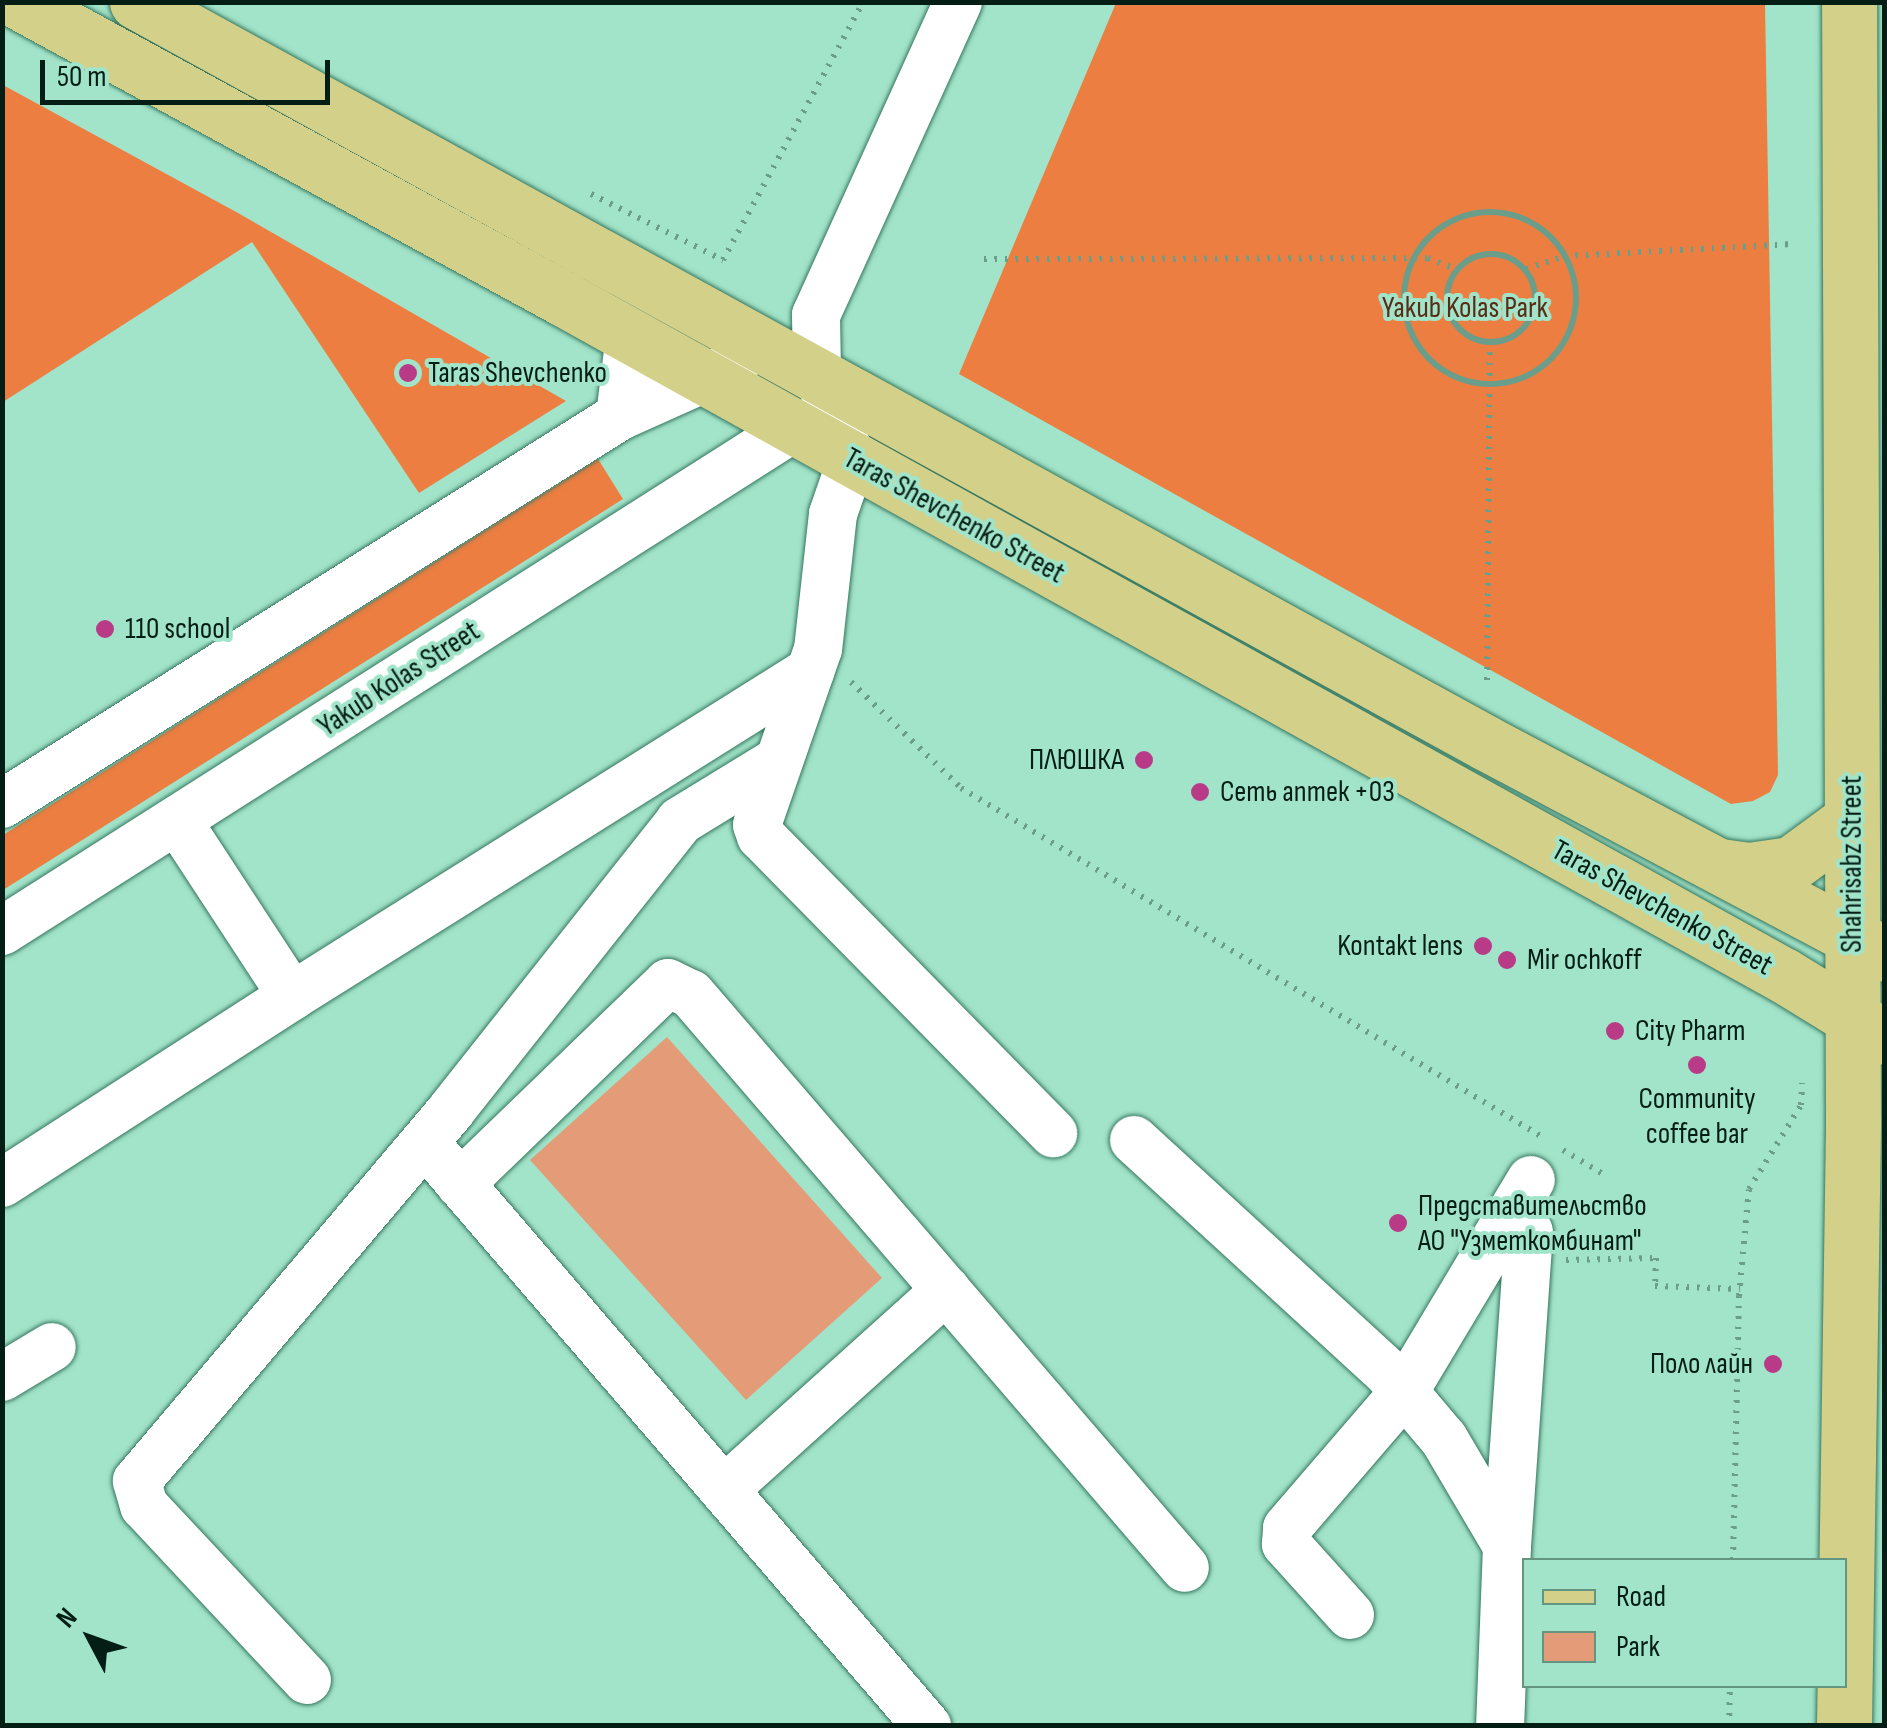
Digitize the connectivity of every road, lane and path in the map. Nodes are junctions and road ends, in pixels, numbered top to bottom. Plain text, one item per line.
1 (18, 2) edge
2 (137, 2) edge
3 (862, 2) edge
4 (958, 2) edge
5 (1850, 2) edge
6 (581, 188) dead end
7 (1792, 244) dead end
8 (1565, 256) junction
9 (1413, 258) junction
10 (984, 259) dead end
11 (1525, 269) junction
12 (1457, 270) junction
13 (816, 315) junction
14 (630, 336) junction
15 (1490, 343) junction
16 (768, 348) junction
17 (817, 374) junction
18 (708, 379) junction
19 (1488, 386) junction
20 (620, 416) junction
21 (795, 427) junction
22 (852, 459) junction
23 (814, 660) junction
24 (1487, 680) dead end
25 (778, 760) junction
26 (2, 804) edge
27 (177, 820) junction
28 (1852, 820) junction
29 (1712, 864) junction
30 (2, 931) edge
31 (1868, 946) edge
32 (292, 996) junction
33 (1868, 1028) edge
34 (1803, 1076) dead end
35 (1053, 1133) dead end
36 (1134, 1140) dead end
37 (424, 1142) junction
38 (1608, 1177) dead end
39 (1532, 1180) dead end
40 (2, 1183) edge
41 (460, 1184) junction
42 (1528, 1246) joint
43 (1740, 1289) junction
44 (946, 1290) junction
45 (52, 1347) dead end
46 (2, 1377) edge
47 (1404, 1392) junction
48 (724, 1490) junction
49 (1507, 1546) junction
50 (1733, 1558) edge
51 (1185, 1568) dead end
52 (1350, 1615) dead end
53 (1847, 1639) edge
54 (307, 1680) dead end
55 (1730, 1688) edge
56 (1845, 1688) edge
57 (927, 1726) edge
58 (1500, 1726) edge
59 (1729, 1726) edge
60 (1844, 1726) edge

1 - 14 main road, Taras Shevchenko Street
2 - 16 main road, Taras Shevchenko Street
3 - 6 path
4 - 13 street
5 - 28 main road, Shahrisabz Street
7 - 8 path
8 - 9 path
8 - 11 path
8 - 19 path
9 - 10 path
9 - 12 path
9 - 19 path
11 - 12 path
11 - 15 path
12 - 15 path
13 - 16 street
13 - 17 street
14 - 18 main road, Taras Shevchenko Street
14 - 20 street
15 - 19 path
16 - 17 main road, Taras Shevchenko Street
16 - 18 street
17 - 22 street
17 - 29 main road, Taras Shevchenko Street
18 - 20 street
18 - 21 main road, Taras Shevchenko Street
19 - 24 path
20 - 26 street
21 - 22 main road, Taras Shevchenko Street
21 - 27 street, Yakub Kolas Street
22 - 23 street
22 - 33 main road, Taras Shevchenko Street
23 - 25 street
23 - 32 street
23 - 38 path
25 - 35 street
25 - 37 street
27 - 30 street, Yakub Kolas Street
27 - 32 street
28 - 29 main road, Taras Shevchenko Street
28 - 31 main road, Shahrisabz Street
29 - 31 main road, Taras Shevchenko Street
31 - 33 main road, Shahrisabz Street
32 - 40 street
33 - 53 main road, Shahrisabz Street
34 - 43 path
36 - 47 street
37 - 41 street
37 - 54 street
39 - 47 street
41 - 44 street
41 - 48 street
42 - 43 path
42 - 49 street
43 - 50 path
44 - 48 street
44 - 51 street
45 - 46 street
47 - 49 street
47 - 52 street
48 - 57 street
49 - 58 street
55 - 59 path
56 - 60 main road, Shahrisabz Street

